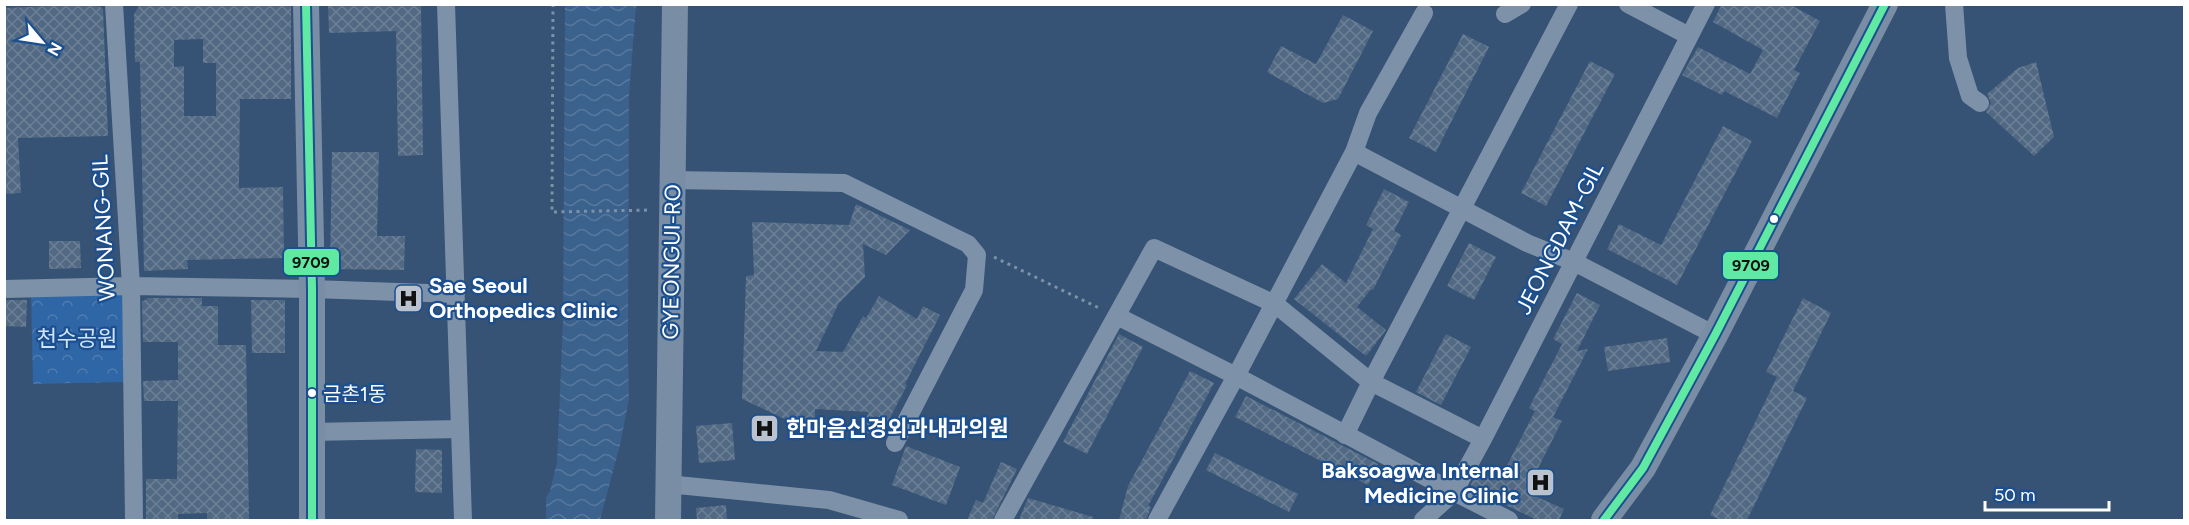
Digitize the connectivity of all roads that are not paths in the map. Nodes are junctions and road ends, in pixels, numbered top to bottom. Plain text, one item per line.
1 (114, 4) edge
2 (306, 4) edge
3 (446, 4) edge
4 (675, 4) edge
5 (1522, 4) edge
6 (1569, 4) edge
7 (1628, 4) edge
8 (1706, 4) edge
9 (1885, 4) edge
10 (1954, 4) edge
11 (1424, 13) dead end
12 (1504, 14) dead end
13 (1689, 36) junction
14 (1980, 103) dead end
15 (1354, 152) junction
16 (672, 180) junction
17 (1462, 209) junction
18 (1574, 262) junction
19 (131, 286) junction
20 (4, 289) edge
21 (312, 289) junction
22 (456, 294) junction
23 (1275, 304) junction
24 (1117, 316) junction
25 (1715, 335) junction
26 (1236, 376) junction
27 (1371, 382) junction
28 (460, 429) junction
29 (311, 432) junction
30 (1345, 435) junction
31 (1484, 439) junction
32 (896, 443) dead end
33 (667, 484) junction
34 (1454, 492) junction
35 (134, 520) edge
36 (312, 520) edge
37 (463, 520) edge
38 (668, 520) edge
39 (898, 520) edge
40 (1003, 520) edge
41 (1157, 520) edge
42 (1423, 520) edge
43 (1509, 520) edge
44 (1604, 520) edge

1 - 19 street, WONANG-GIL
2 - 21 street
3 - 22 street
4 - 16 street, GYEONGUI-RO
5 - 12 street
6 - 17 street
7 - 13 street
8 - 13 street, JEONGDAM-GIL
9 - 25 street
10 - 14 street
11 - 15 street
13 - 18 street, JEONGDAM-GIL
15 - 17 street
15 - 23 street
16 - 32 street
16 - 33 street, GYEONGUI-RO
17 - 18 street
17 - 27 street
18 - 25 street
18 - 31 street, JEONGDAM-GIL
19 - 20 street
19 - 21 street
19 - 35 street, WONANG-GIL
21 - 22 street
21 - 29 street
22 - 28 street
23 - 24 street
23 - 26 street
23 - 27 street
24 - 26 street
24 - 40 street
25 - 44 street
26 - 30 street
26 - 41 street
27 - 30 street
27 - 31 street
28 - 29 street
28 - 37 street
29 - 36 street
30 - 34 street
31 - 34 street, JEONGDAM-GIL
33 - 38 street, GYEONGUI-RO
33 - 39 street
34 - 42 street, JEONGDAM-GIL
34 - 43 street

